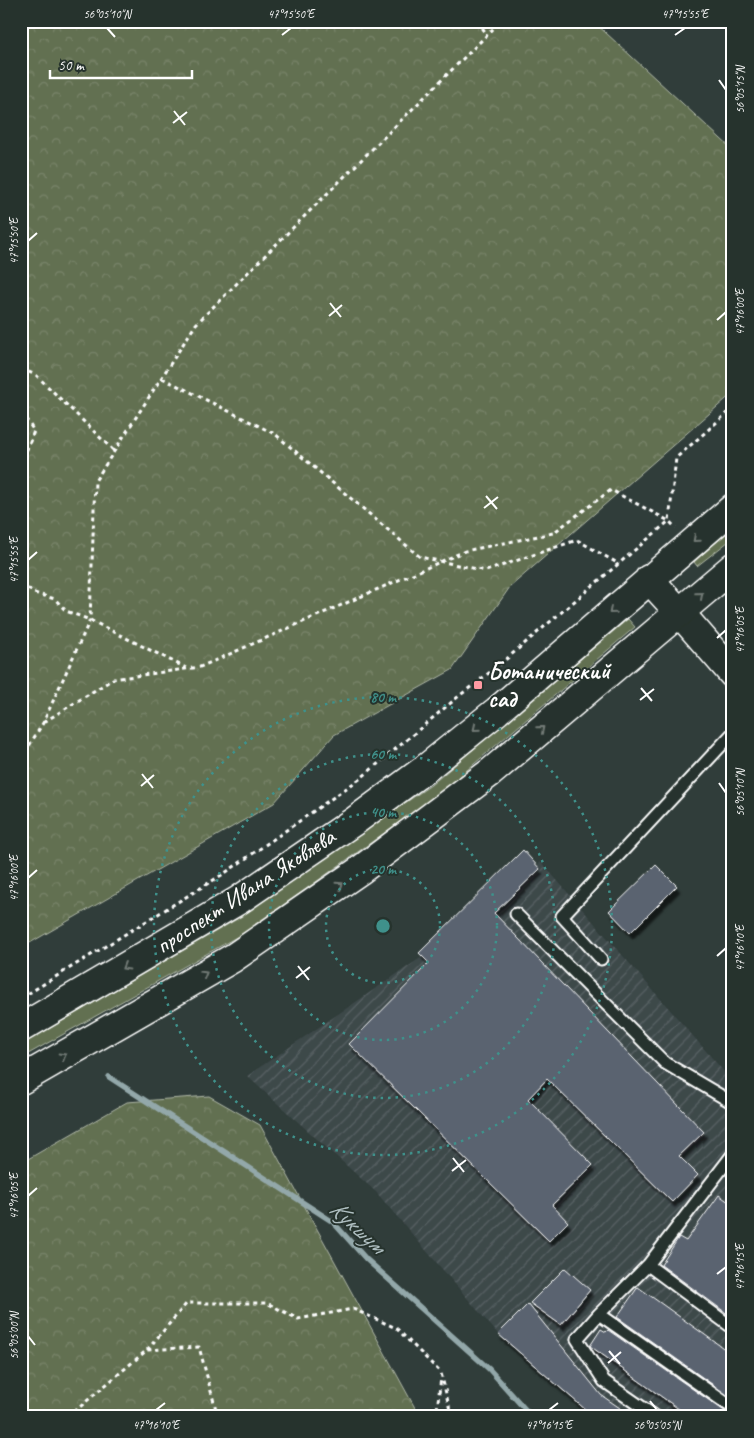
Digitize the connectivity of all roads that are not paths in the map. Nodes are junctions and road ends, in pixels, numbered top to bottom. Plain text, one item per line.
1 (733, 508) edge
2 (733, 567) edge
3 (649, 579) junction
4 (680, 613) junction
5 (731, 670) edge
6 (733, 733) edge
7 (516, 914) dead end
8 (601, 958) dead end
9 (21, 1028) edge
10 (21, 1080) edge
11 (733, 1103) edge
12 (733, 1154) edge
13 (648, 1265) junction
14 (599, 1314) junction
15 (733, 1328) edge
16 (733, 1408) edge
17 (656, 1417) edge

1 -> 3 main road, проспект Ивана Яковлева
4 -> 2 main road, проспект Ивана Яковлева
3 - 4 main road
3 -> 9 main road, проспект Ивана Яковлева
4 - 5 main road
10 -> 4 main road, проспект Ивана Яковлева
6 - 8 lane
7 - 11 lane
12 - 13 lane
13 - 14 lane
13 - 15 lane
14 - 16 lane
14 - 17 lane

